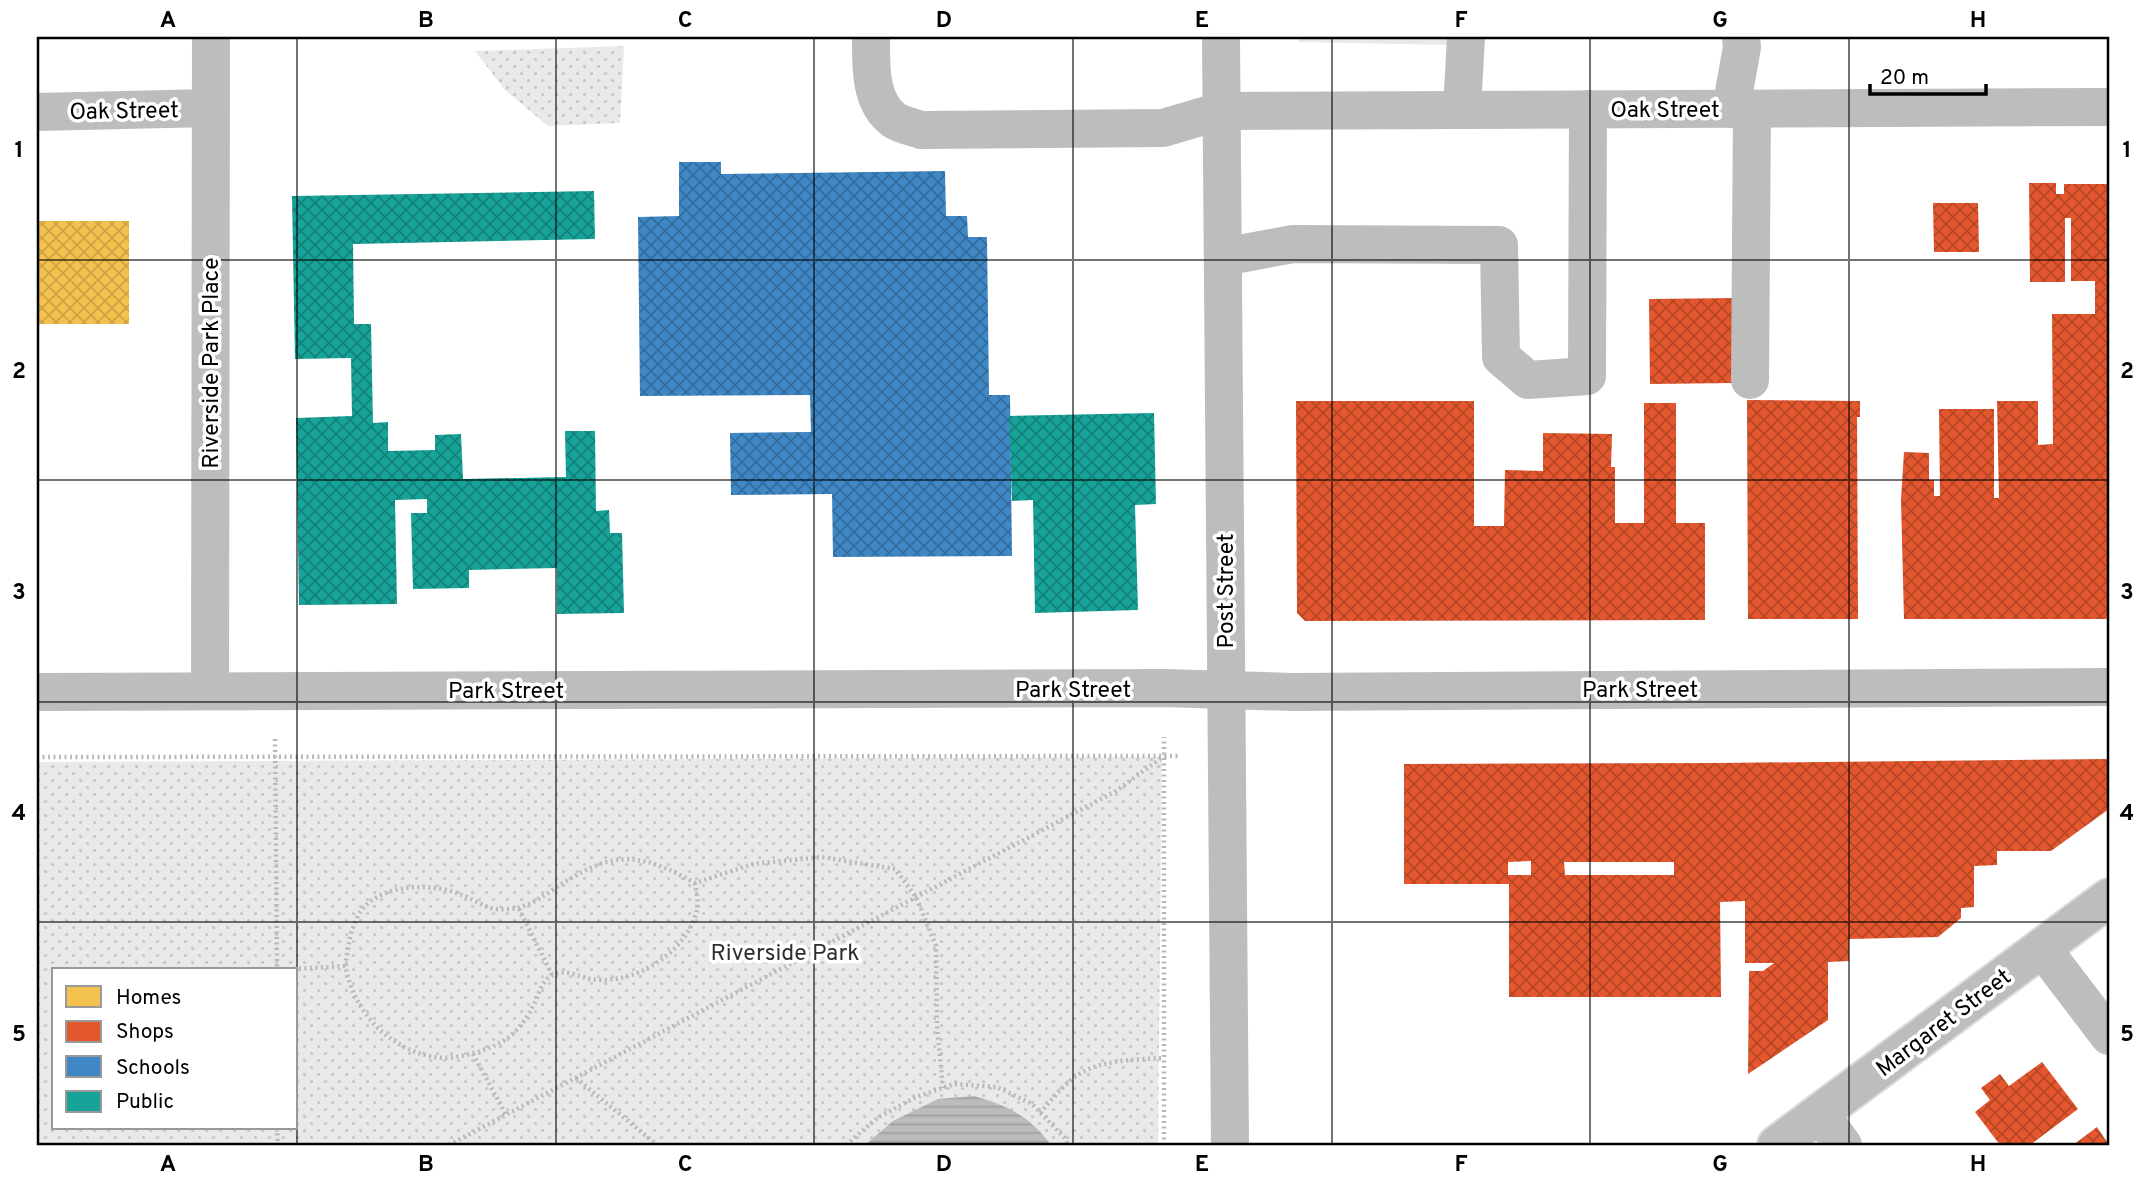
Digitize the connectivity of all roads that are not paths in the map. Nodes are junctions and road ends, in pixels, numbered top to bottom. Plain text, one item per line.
1 (211, 37) edge
2 (871, 37) edge
3 (1221, 37) edge
4 (1466, 37) edge
5 (1741, 37) edge
6 (2109, 107) edge
7 (211, 108) junction
8 (1588, 109) junction
9 (1742, 109) junction
10 (1462, 110) junction
11 (1221, 111) junction
12 (37, 112) edge
13 (1223, 257) junction
14 (1750, 380) dead end
15 (2109, 687) edge
16 (210, 690) junction
17 (1226, 690) junction
18 (37, 692) edge
19 (2109, 898) edge
20 (2042, 948) junction
21 (2109, 1036) edge
22 (1820, 1114) junction
23 (1230, 1145) edge
24 (1777, 1145) edge
25 (1843, 1145) edge

1 - 7 street, Riverside Park Place
2 - 11 street, Oak Street
3 - 11 street, Post Street
4 - 10 street
5 - 9 street
6 - 9 street, Oak Street
7 - 12 street, Oak Street
7 - 16 street, Riverside Park Place
8 - 9 street, Oak Street
8 - 10 street, Oak Street
8 - 13 street
9 - 14 street
10 - 11 street, Oak Street
11 - 13 street, Post Street
13 - 17 street, Post Street
15 - 17 street, Park Street
16 - 17 street, Park Street
16 - 18 street, Park Street
17 - 23 street, Post Street
19 - 20 street, Margaret Street
20 - 21 street
20 - 22 street, Margaret Street
22 - 24 street, Margaret Street
22 - 25 street

